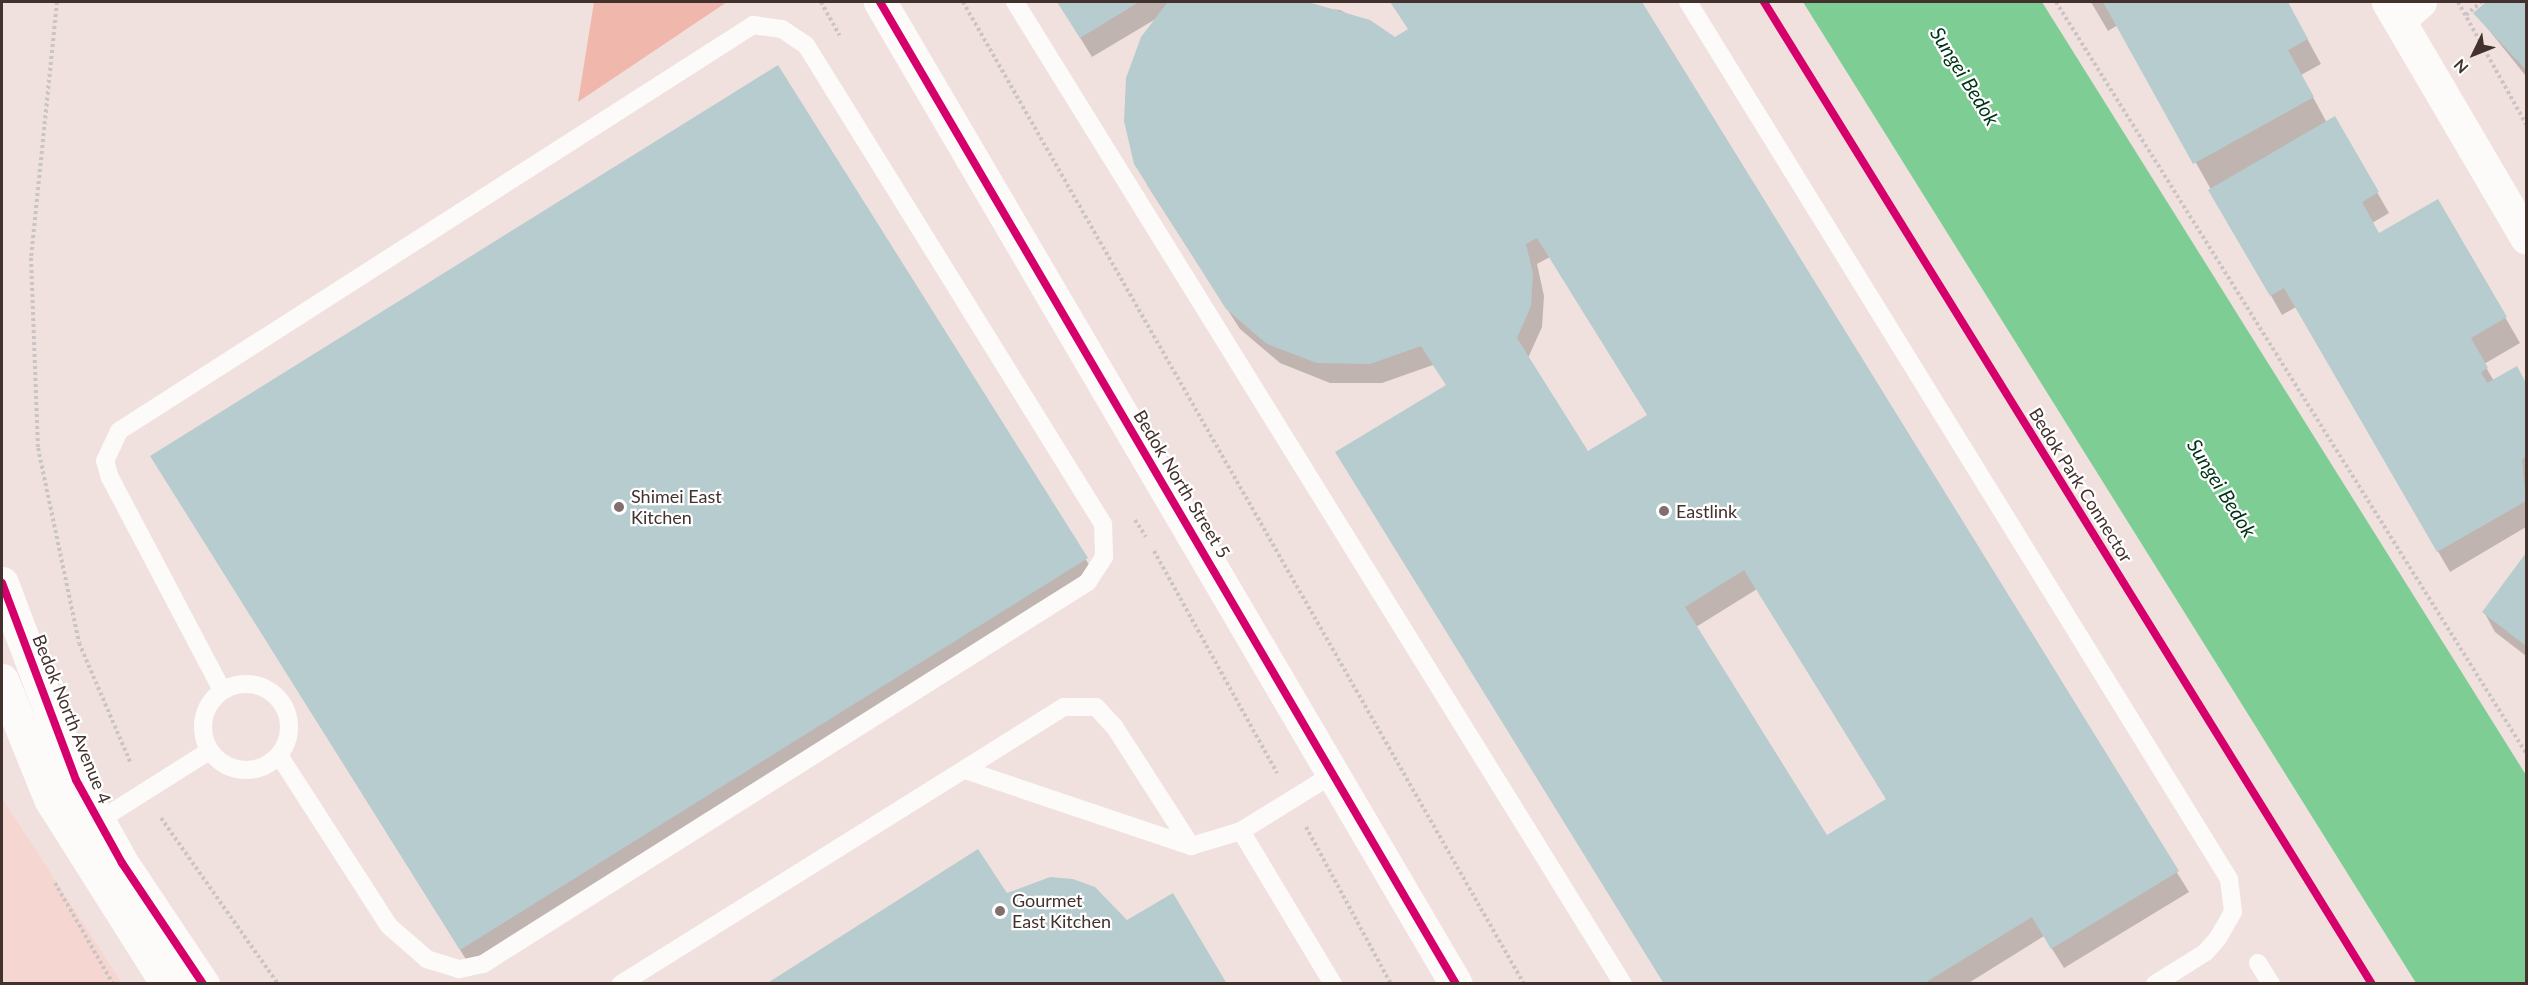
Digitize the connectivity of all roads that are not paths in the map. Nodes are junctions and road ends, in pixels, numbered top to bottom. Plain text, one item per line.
1 (880, 2) edge
2 (1015, 2) edge
3 (1688, 2) edge
4 (2402, 8) edge
5 (2526, 237) edge
6 (2, 583) edge
7 (2, 680) edge
8 (222, 690) junction
9 (209, 750) junction
10 (279, 755) junction
11 (968, 771) junction
12 (1335, 772) junction
13 (85, 829) junction
14 (1241, 831) junction
15 (1191, 846) junction
16 (2258, 963) dead end
17 (167, 984) edge
18 (203, 984) edge
19 (621, 984) edge
20 (1334, 984) edge
21 (1456, 984) edge
22 (1623, 984) edge
23 (2155, 984) edge
24 (2271, 984) edge

1 - 12 street, Bedok North Street 5
2 - 22 lane
3 - 23 lane
4 - 5 street
6 - 13 street, Bedok North Avenue 4
7 - 13 street, Bedok North Avenue 4
8 - 9 lane
8 - 10 lane
8 - 10 lane
9 - 10 lane
9 - 13 lane
11 - 15 lane
11 - 15 lane
11 - 19 lane
12 - 14 lane
12 - 21 street, Bedok North Street 5
13 - 17 street, Bedok North Avenue 4
13 - 18 street, Bedok North Avenue 4
14 - 15 lane
14 - 20 lane
16 - 24 lane

